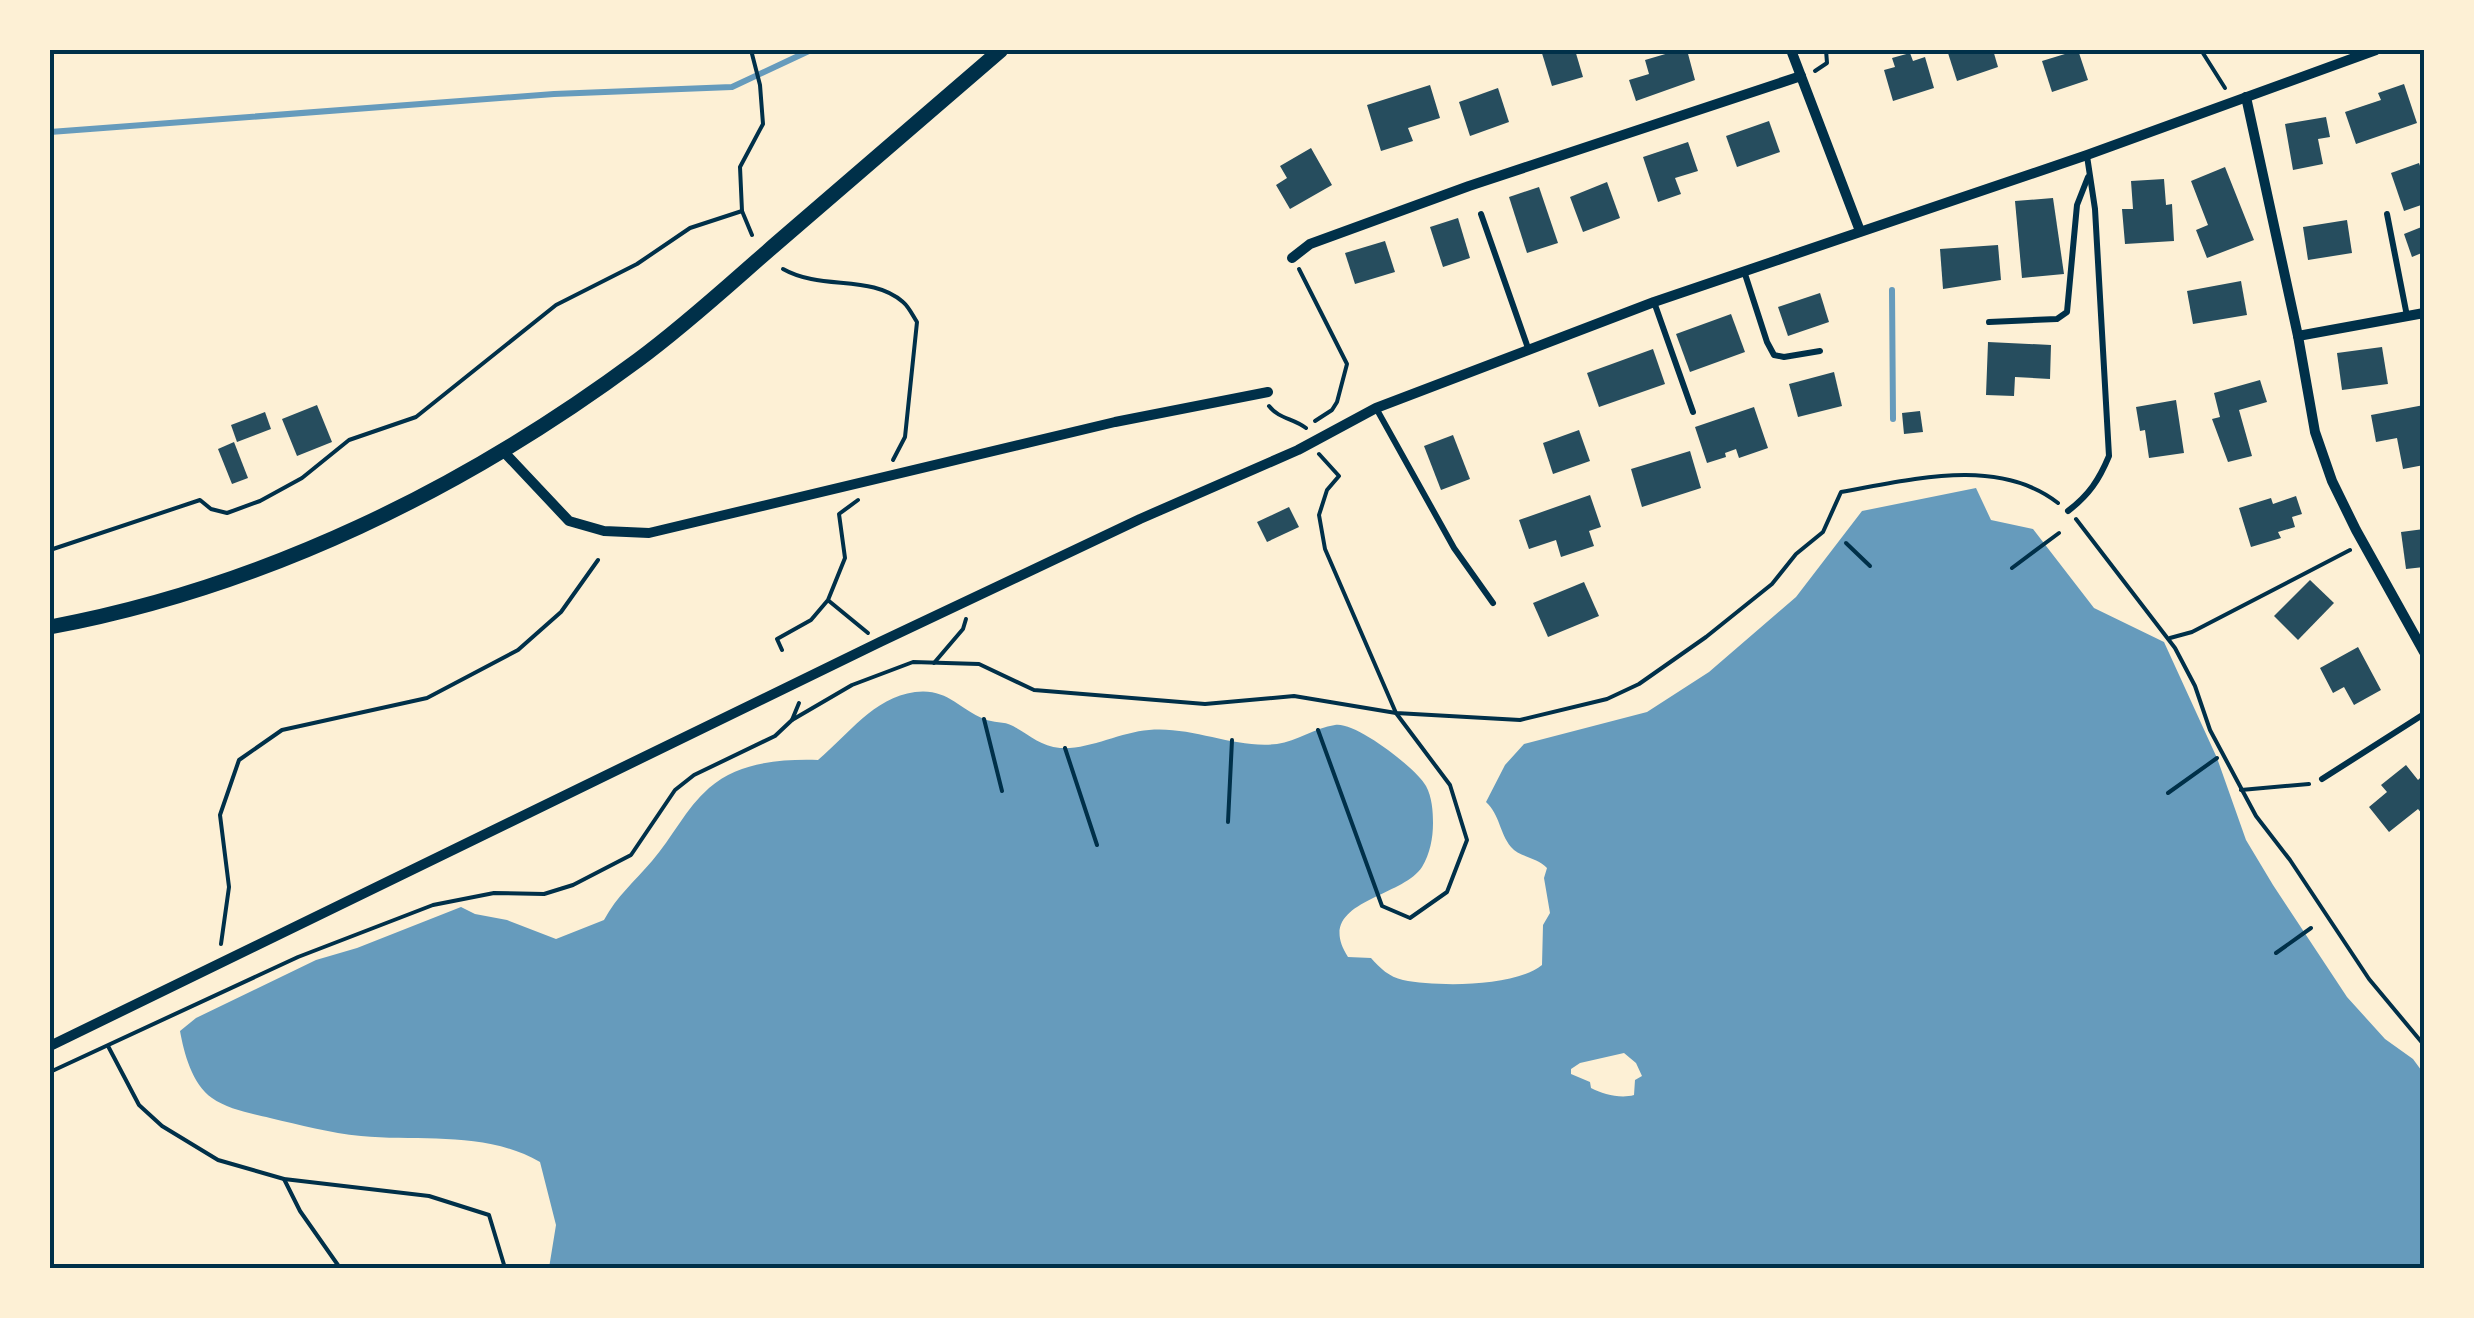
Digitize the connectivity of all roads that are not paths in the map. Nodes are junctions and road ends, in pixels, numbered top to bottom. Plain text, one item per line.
1 (1001, 50) edge
2 (1790, 50) edge
3 (2376, 50) edge
4 (1801, 76) junction
5 (2246, 97) junction
6 (2087, 155) junction
7 (2089, 174) junction
8 (1480, 214) dead end
9 (2387, 214) dead end
10 (1860, 231) junction
11 (1292, 258) road end
12 (1744, 270) junction
13 (1654, 302) junction
14 (2424, 314) edge
15 (2407, 316) junction
16 (1989, 322) dead end
17 (2298, 336) junction
18 (1528, 348) junction
19 (1820, 351) dead end
20 (1268, 392) road end
21 (1376, 408) junction
22 (1694, 412) dead end
23 (504, 451) junction
24 (2068, 511) road end
25 (1493, 603) dead end
26 (50, 627) edge
27 (2424, 652) edge
28 (2424, 714) edge
29 (2322, 779) road end
30 (50, 1046) edge

1 - 23 street
2 - 4 street
3 - 5 street
4 - 10 street
4 - 11 street
5 - 6 street
5 - 17 street
6 - 7 lane
6 - 10 street
7 - 16 lane
7 - 24 lane
8 - 18 lane
9 - 15 lane
10 - 12 street
12 - 13 street
12 - 19 lane
13 - 18 street
13 - 22 lane
14 - 15 street
15 - 17 street
17 - 27 street
18 - 21 street
20 - 23 street
21 - 25 lane
21 - 30 street
23 - 26 street
28 - 29 lane

